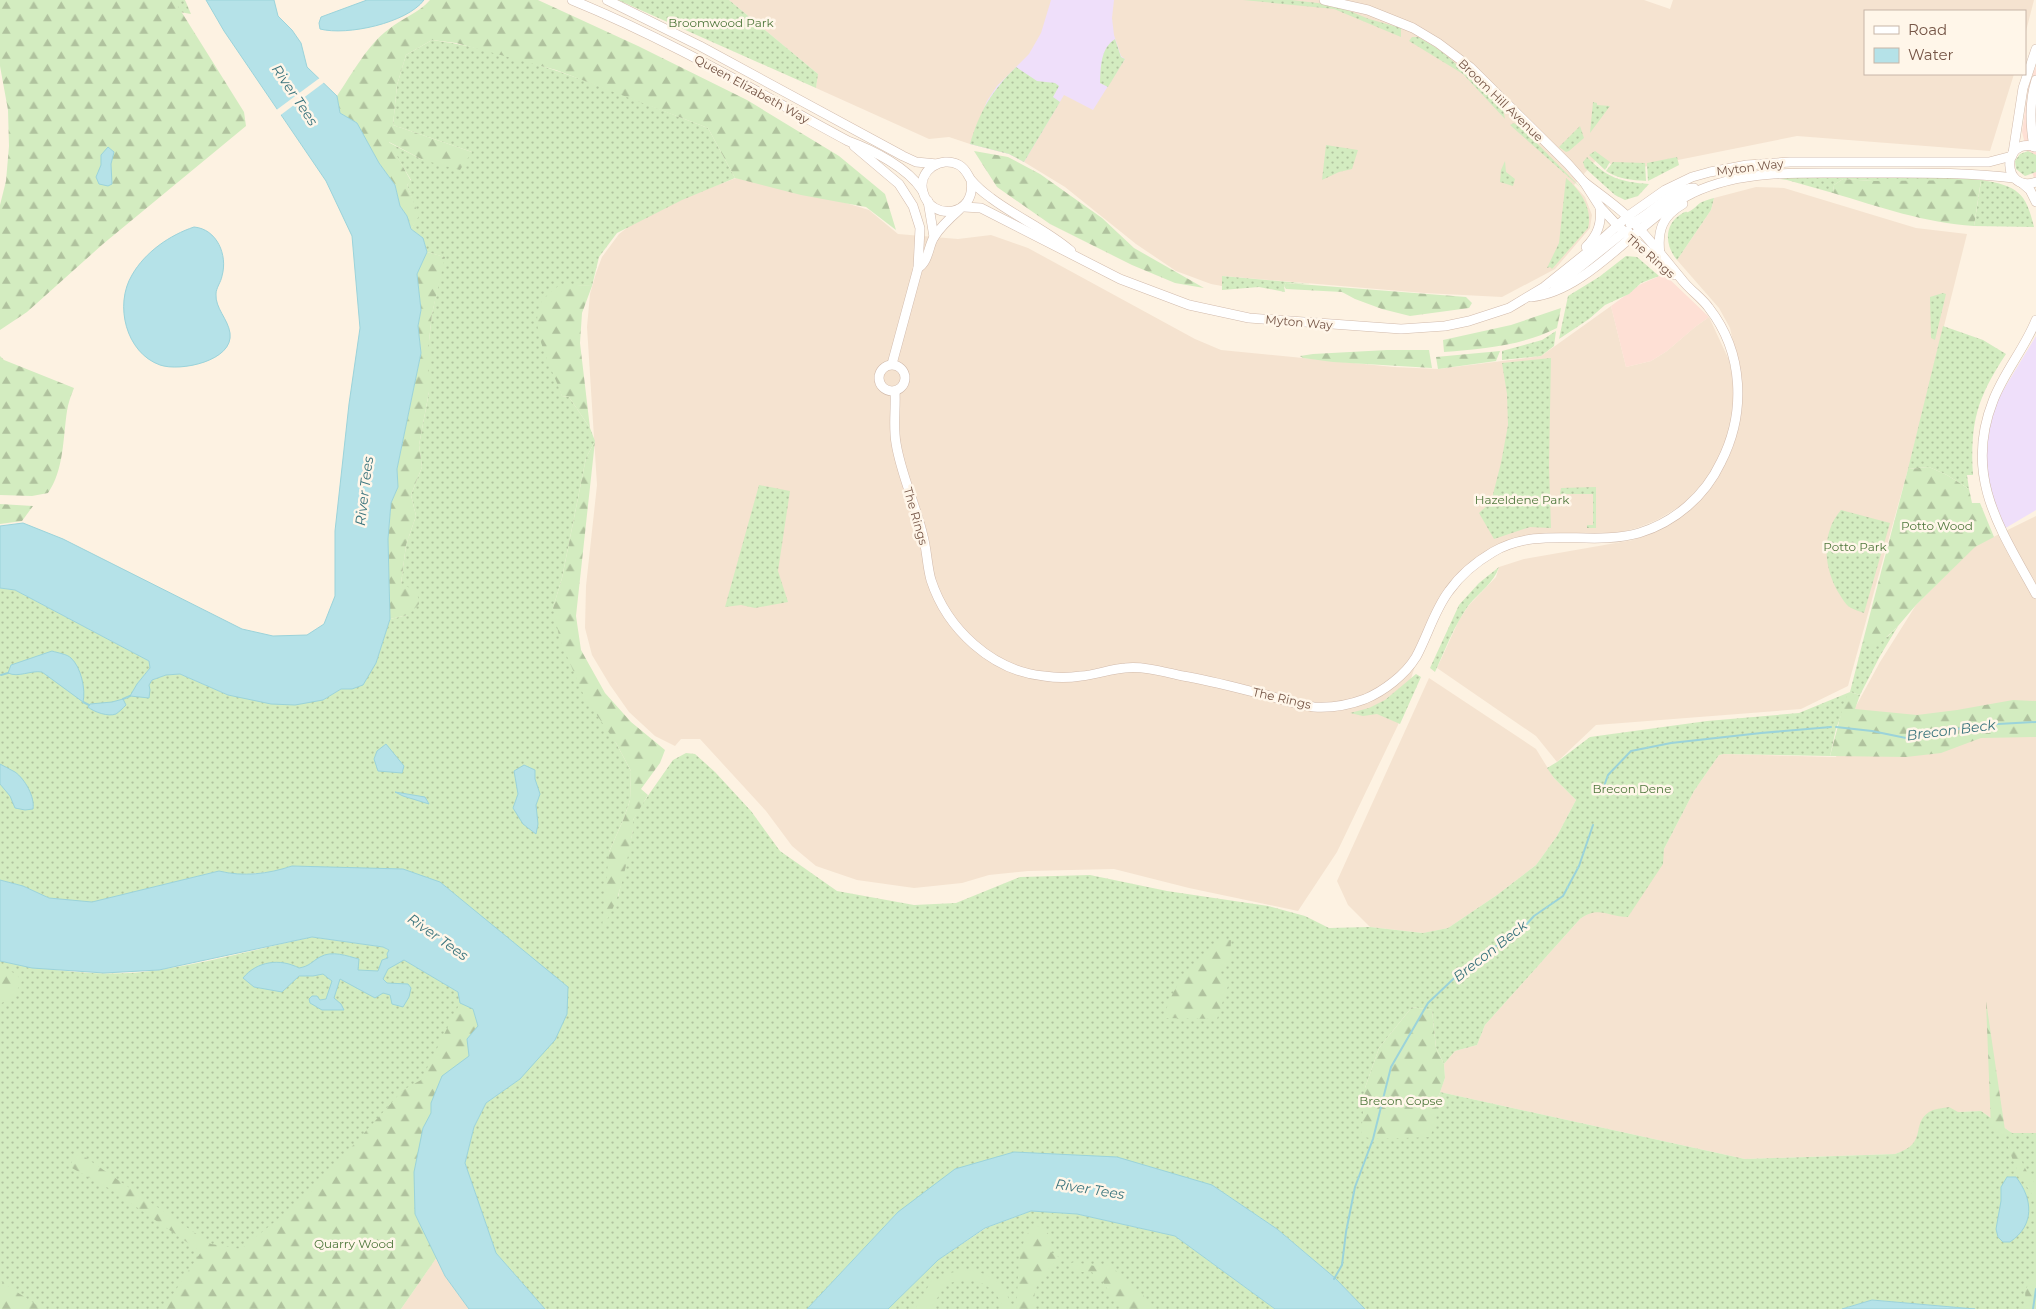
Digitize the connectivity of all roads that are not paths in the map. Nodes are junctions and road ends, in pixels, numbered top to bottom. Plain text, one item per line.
1 (572, 0) edge
2 (606, 0) edge
3 (1324, 0) edge
4 (2036, 49) edge
5 (2036, 80) edge
6 (848, 141) junction
7 (2035, 147) edge
8 (2012, 154) junction
9 (937, 164) junction
10 (971, 180) junction
11 (2018, 180) junction
12 (1584, 182) junction
13 (2036, 182) edge
14 (1704, 188) junction
15 (922, 190) junction
16 (928, 201) junction
17 (2036, 202) edge
18 (1600, 206) junction
19 (962, 208) junction
20 (1629, 228) junction
21 (934, 237) junction
22 (1660, 254) junction
23 (1076, 256) junction
24 (918, 268) junction
25 (1566, 270) junction
26 (1686, 285) junction
27 (1544, 288) junction
28 (1529, 298) junction
29 (2036, 320) edge
30 (892, 364) junction
31 (895, 391) junction
32 (2036, 594) edge

1 - 6 street, Queen Elizabeth Way
2 - 9 street, Queen Elizabeth Way
3 - 12 street, Broom Hill Avenue
4 - 8 street
5 - 7 street
6 - 15 street, Queen Elizabeth Way
6 - 24 street
7 - 8 street, Myton Way
8 - 11 street
8 - 20 street, Myton Way
9 - 10 street
9 - 15 street
10 - 19 street
10 - 23 street, Myton Way
11 - 13 street, Myton Way
11 - 14 street, Myton Way
11 - 17 street
12 - 18 street, Broom Hill Avenue
12 - 20 street, Broom Hill Avenue
14 - 20 street, Myton Way
14 - 22 street
15 - 16 street
16 - 19 street
16 - 21 street
18 - 20 street, Broom Hill Avenue
18 - 25 street
19 - 21 street
19 - 23 street, Myton Way
20 - 22 street, The Rings
20 - 25 street, Myton Way
20 - 26 street, The Rings
20 - 27 street
20 - 28 street, Myton Way
21 - 24 street
22 - 26 street, The Rings
23 - 28 street, Myton Way
24 - 30 street
25 - 27 street, Myton Way
26 - 31 street, The Rings
27 - 28 street, Myton Way
29 - 32 street
30 - 31 street, The Rings
30 - 31 street

